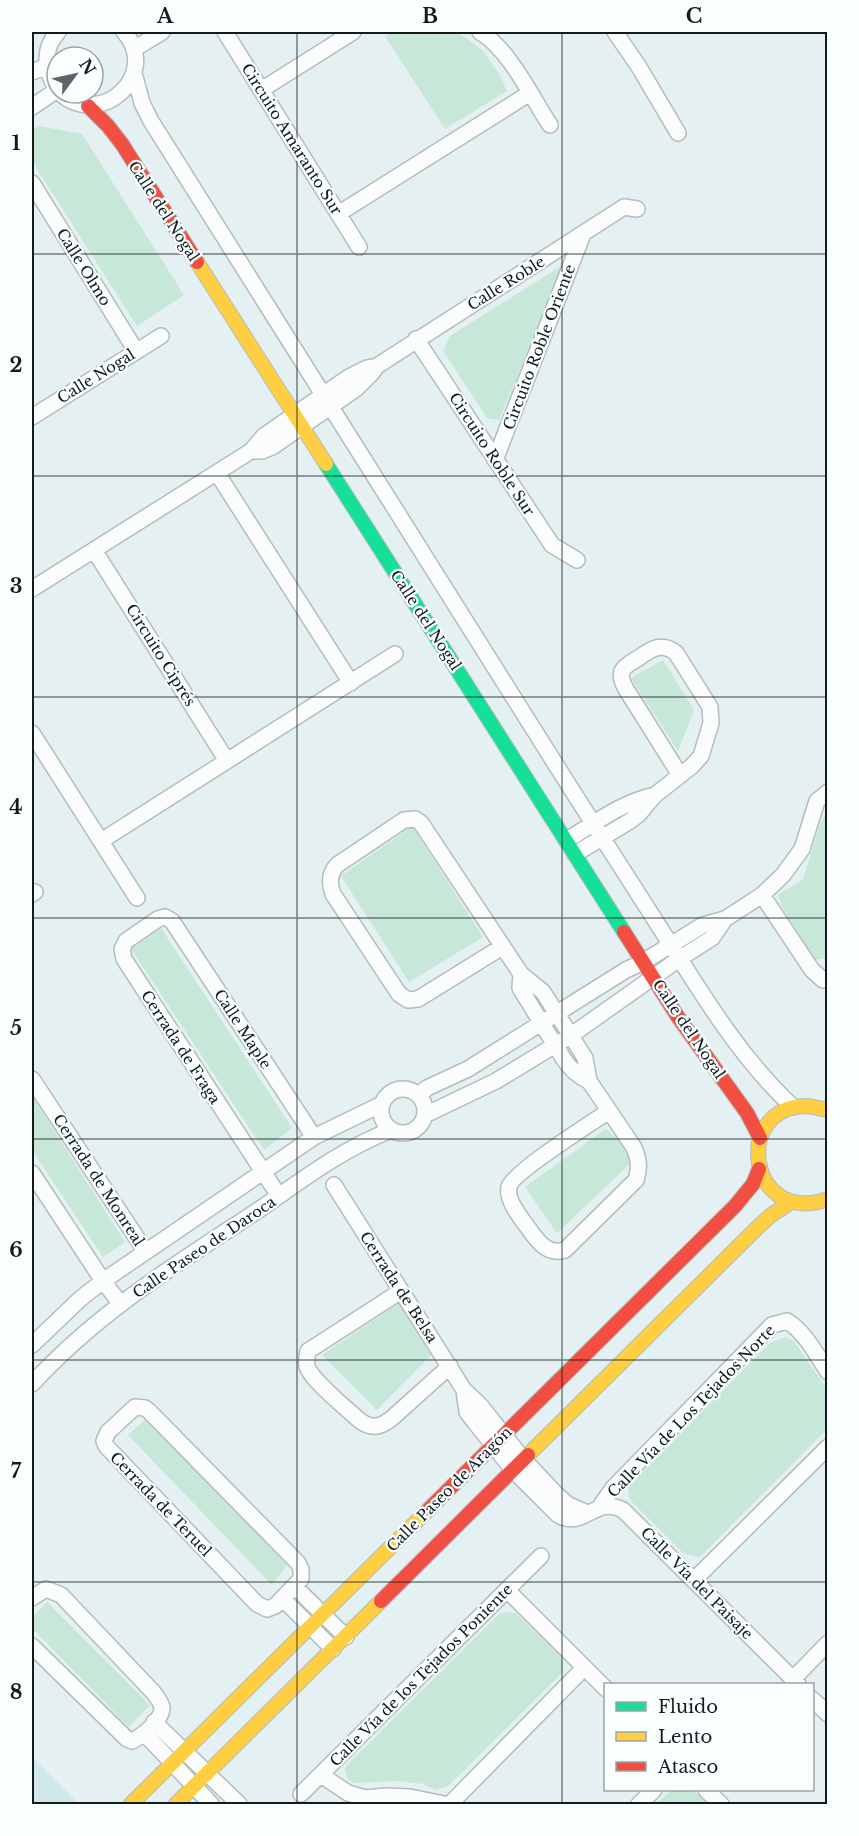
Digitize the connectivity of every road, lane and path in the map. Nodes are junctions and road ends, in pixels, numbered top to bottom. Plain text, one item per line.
1 (124, 32) edge
2 (162, 32) edge
3 (225, 32) edge
4 (353, 32) edge
5 (480, 32) edge
6 (615, 32) edge
7 (134, 49) junction
8 (134, 73) junction
9 (261, 90) junction
10 (530, 93) junction
11 (84, 105) edge
12 (88, 106) junction
13 (550, 125) dead end
14 (678, 133) dead end
15 (32, 183) edge
16 (637, 209) dead end
17 (338, 214) junction
18 (583, 234) junction
19 (359, 247) dead end
20 (161, 336) dead end
21 (416, 339) junction
22 (136, 351) junction
23 (328, 399) junction
24 (32, 417) edge
25 (298, 420) junction
26 (495, 460) junction
27 (217, 473) junction
28 (94, 550) junction
29 (577, 560) dead end
30 (32, 589) edge
31 (395, 654) dead end
32 (351, 683) junction
33 (32, 733) edge
34 (227, 761) junction
35 (680, 775) junction
36 (828, 792) edge
37 (655, 795) junction
38 (593, 824) junction
39 (601, 838) junction
40 (100, 841) junction
41 (571, 847) junction
42 (762, 895) junction
43 (137, 898) dead end
44 (172, 921) joint
45 (502, 947) junction
46 (675, 952) junction
47 (643, 962) junction
48 (521, 974) junction
49 (654, 976) junction
50 (828, 981) edge
51 (557, 1014) junction
52 (542, 1023) junction
53 (570, 1036) junction
54 (556, 1046) junction
55 (32, 1079) edge
56 (589, 1081) junction
57 (419, 1095) junction
58 (382, 1104) junction
59 (793, 1107) junction
60 (609, 1110) junction
61 (827, 1110) edge
62 (425, 1115) junction
63 (391, 1130) junction
64 (314, 1137) junction
65 (760, 1138) junction
66 (759, 1169) junction
67 (32, 1173) edge
68 (262, 1173) junction
69 (334, 1185) dead end
70 (279, 1196) junction
71 (828, 1199) edge
72 (791, 1202) junction
73 (809, 1204) junction
74 (828, 1215) edge
75 (146, 1252) junction
76 (103, 1281) junction
77 (401, 1291) junction
78 (120, 1304) junction
79 (36, 1339) edge
80 (60, 1354) junction
81 (450, 1366) junction
82 (828, 1372) edge
83 (32, 1384) edge
84 (498, 1440) junction
85 (828, 1447) edge
86 (518, 1465) junction
87 (593, 1511) junction
88 (541, 1556) dead end
89 (694, 1580) junction
90 (295, 1587) junction
91 (507, 1590) junction
92 (32, 1598) edge
93 (283, 1599) junction
94 (323, 1614) junction
95 (311, 1626) junction
96 (346, 1637) junction
97 (828, 1643) edge
98 (32, 1646) edge
99 (333, 1649) junction
100 (584, 1668) junction
101 (795, 1682) edge
102 (604, 1687) edge
103 (814, 1700) edge
104 (828, 1714) edge
105 (149, 1728) junction
106 (184, 1751) junction
107 (172, 1763) junction
108 (207, 1774) junction
109 (321, 1774) junction
110 (194, 1786) junction
111 (653, 1791) edge
112 (707, 1791) edge
113 (301, 1794) dead end
114 (131, 1804) edge
115 (176, 1804) edge
116 (211, 1804) edge
117 (239, 1804) edge
118 (444, 1804) edge
119 (450, 1804) edge
120 (639, 1804) edge
121 (721, 1804) edge

1 - 7 street
2 - 7 street
3 - 9 street, Circuito Amaranto Sur
4 - 9 street
5 - 10 street
6 - 14 street
7 - 8 street, Calle del Nogal
8 - 12 street
8 - 23 street, Calle del Nogal
9 - 17 street, Circuito Amaranto Sur
10 - 13 street
10 - 17 street
11 - 12 street
12 - 25 street, Calle del Nogal
15 - 22 street, Calle Olmo
16 - 18 street, Calle Roble
17 - 19 street, Circuito Amaranto Sur
18 - 21 street, Calle Roble
18 - 26 street, Circuito Roble Oriente
20 - 22 street, Calle Nogal
21 - 23 street, Calle Roble
21 - 26 street, Circuito Roble Sur
22 - 24 street, Calle Nogal
23 - 25 street, Calle Roble
23 - 38 street, Calle del Nogal
25 - 27 street
25 - 41 street, Calle del Nogal
26 - 29 street, Circuito Roble Sur
27 - 28 street
27 - 32 street
28 - 30 street
28 - 34 street, Circuito Ciprés
31 - 32 street
32 - 34 street
33 - 40 street
34 - 40 street
35 - 35 street
35 - 37 street
36 - 42 street
37 - 38 street
37 - 39 street
38 - 39 street, Calle del Nogal
38 - 41 street
39 - 41 street
39 - 46 street, Calle del Nogal
40 - 43 street
41 - 47 street, Calle del Nogal
42 - 46 street
42 - 50 street
44 - 64 street, Calle Maple
44 - 68 street, Cerrada de Fraga
45 - 45 street
45 - 48 street
46 - 47 street
46 - 49 street
46 - 59 street, Calle del Nogal
47 - 49 street, Calle del Nogal
47 - 51 street
48 - 51 street
48 - 52 street
49 - 53 street
49 - 65 street, Calle del Nogal
51 - 52 street
51 - 53 street
52 - 54 street
52 - 57 street
53 - 54 street
53 - 56 street
54 - 56 street
54 - 62 street
55 - 75 street, Cerrada de Monreal
56 - 60 street
57 - 58 street
57 - 62 street
58 - 63 street
58 - 64 street, Calle Paseo de Daroca
59 - 61 street
59 - 65 street
60 - 60 street
62 - 63 street
63 - 70 street, Calle Paseo de Daroca
64 - 68 street, Calle Paseo de Daroca
65 - 66 street
66 - 72 street
66 - 84 street, Calle Paseo de Aragón
67 - 76 street
68 - 70 street, Cerrada de Fraga
68 - 75 street, Calle Paseo de Daroca
69 - 77 street, Cerrada de Belsa
70 - 78 street, Calle Paseo de Daroca
71 - 73 street
72 - 73 street
72 - 86 street, Calle Paseo de Aragón
73 - 74 street
75 - 76 street, Calle Paseo de Daroca
76 - 78 street
76 - 79 street, Calle Paseo de Daroca
77 - 81 street, Cerrada de Belsa
77 - 81 street
78 - 80 street, Calle Paseo de Daroca
79 - 80 street
80 - 83 street, Calle Paseo de Daroca
81 - 84 street, Cerrada de Belsa
82 - 87 street, Calle Vía de Los Tejados Norte
84 - 86 street, Cerrada de Belsa
84 - 94 street, Calle Paseo de Aragón
85 - 89 street
86 - 87 street, Calle Vía del Paisaje
86 - 96 street, Calle Paseo de Aragón
87 - 89 street, Calle Vía del Paisaje
88 - 91 street, Calle Vía de los Tejados Poniente
89 - 101 street, Calle Vía del Paisaje
90 - 93 street
90 - 93 street, Cerrada de Teruel
90 - 94 street
91 - 100 street
91 - 109 street, Calle Vía de los Tejados Poniente
92 - 105 street
93 - 95 street
94 - 95 street, Calle Paseo de Aragón
94 - 96 street
95 - 99 street
95 - 106 street, Calle Paseo de Aragón
96 - 99 street, Calle Paseo de Aragón
97 - 101 street
98 - 105 street
99 - 108 street, Calle Paseo de Aragón
100 - 102 street
100 - 119 street
103 - 104 street
105 - 106 street
105 - 107 street
106 - 107 street, Calle Paseo de Aragón
106 - 108 street
107 - 110 street
107 - 114 street, Calle Paseo de Aragón
108 - 110 street, Calle Paseo de Aragón
108 - 117 street
109 - 113 street, Calle Vía de los Tejados Poniente
109 - 118 street
110 - 115 street, Calle Paseo de Aragón
110 - 116 street
111 - 120 street
112 - 121 street

